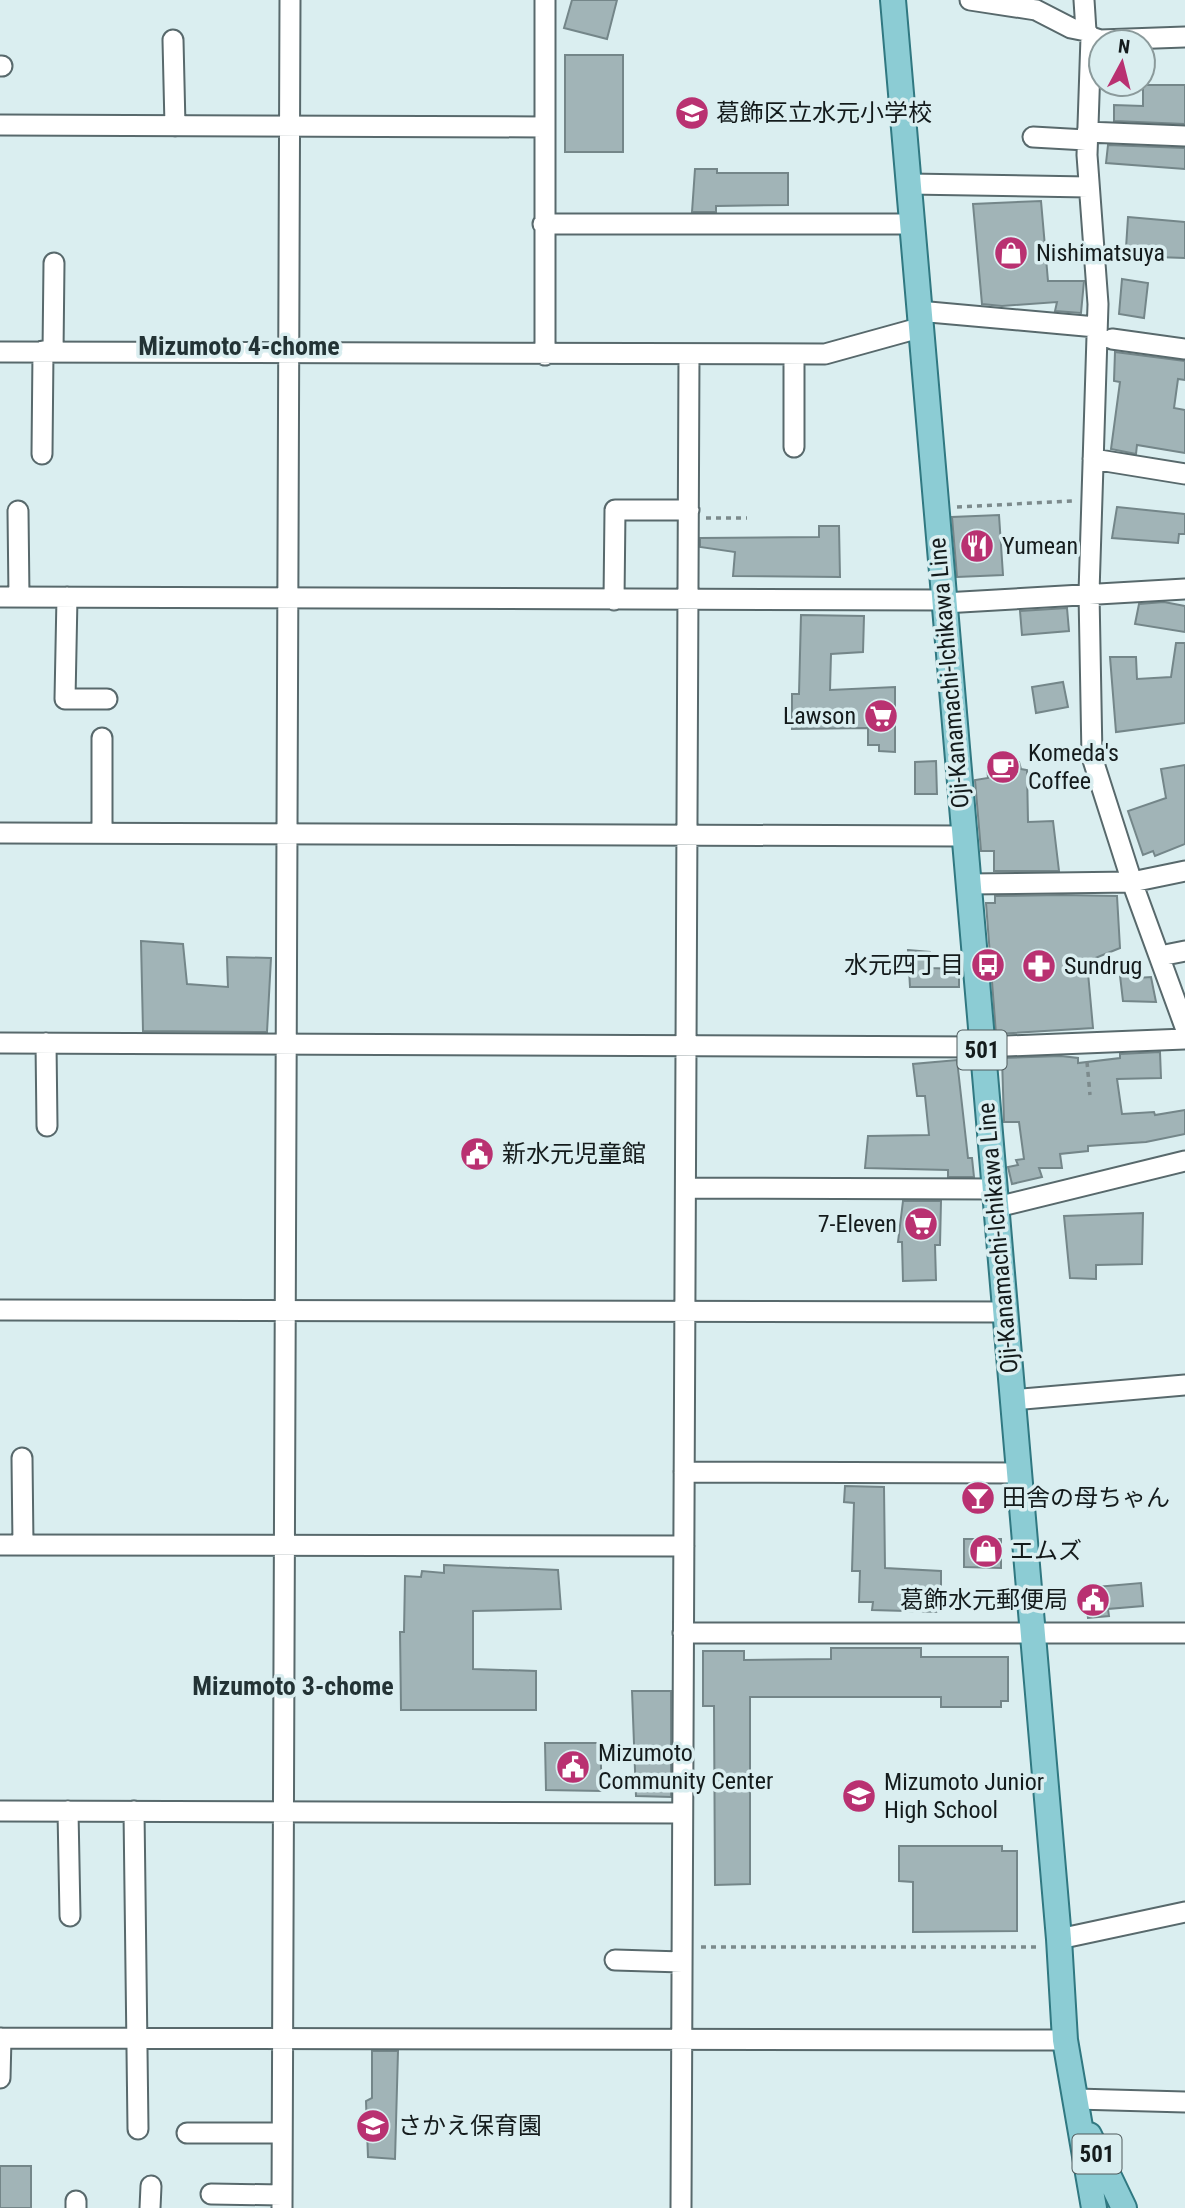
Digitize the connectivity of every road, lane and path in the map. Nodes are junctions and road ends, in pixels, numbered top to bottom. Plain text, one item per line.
1 (290, 0) edge
2 (545, 0) edge
3 (893, 0) edge
4 (971, 0) edge
5 (1084, 0) edge
6 (1087, 28) edge
7 (1087, 34) edge
8 (1185, 37) edge
9 (1157, 38) edge
10 (173, 40) dead end
11 (1087, 85) edge
12 (0, 125) edge
13 (174, 126) junction
14 (289, 127) junction
15 (544, 127) junction
16 (1185, 135) edge
17 (1086, 136) junction
18 (1033, 137) dead end
19 (909, 184) junction
20 (1088, 187) junction
21 (543, 224) junction
22 (911, 224) junction
23 (54, 263) dead end
24 (919, 319) junction
25 (1096, 327) junction
26 (1112, 339) dead end
27 (1185, 349) edge
28 (0, 352) edge
29 (48, 352) junction
30 (289, 353) junction
31 (689, 354) junction
32 (794, 354) junction
33 (545, 355) junction
34 (794, 447) dead end
35 (42, 454) dead end
36 (1093, 459) junction
37 (1185, 474) edge
38 (1091, 500) junction
39 (936, 505) junction
40 (18, 511) dead end
41 (694, 514) junction
42 (747, 518) dead end
43 (1185, 589) edge
44 (1089, 593) junction
45 (9, 597) edge
46 (67, 597) junction
47 (287, 598) junction
48 (688, 599) junction
49 (614, 600) junction
50 (944, 602) junction
51 (107, 699) dead end
52 (102, 738) dead end
53 (0, 833) edge
54 (102, 833) junction
55 (287, 834) junction
56 (688, 835) junction
57 (963, 836) junction
58 (1185, 871) edge
59 (1132, 882) junction
60 (967, 884) junction
61 (1185, 951) edge
62 (1160, 956) junction
63 (1185, 1027) edge
64 (1185, 1039) edge
65 (0, 1043) edge
66 (46, 1043) junction
67 (285, 1043) junction
68 (1086, 1043) junction
69 (686, 1045) junction
70 (982, 1047) junction
71 (1090, 1096) dead end
72 (47, 1126) dead end
73 (1185, 1161) edge
74 (687, 1188) junction
75 (996, 1198) junction
76 (0, 1310) edge
77 (286, 1311) junction
78 (685, 1312) junction
79 (1005, 1312) junction
80 (1185, 1385) edge
81 (1012, 1400) junction
82 (22, 1458) dead end
83 (684, 1472) junction
84 (1018, 1473) junction
85 (0, 1545) edge
86 (23, 1545) junction
87 (285, 1546) junction
88 (684, 1546) junction
89 (683, 1633) junction
90 (1031, 1633) junction
91 (1185, 1633) edge
92 (0, 1811) edge
93 (68, 1811) junction
94 (134, 1811) junction
95 (282, 1812) junction
96 (682, 1812) junction
97 (1185, 1912) edge
98 (70, 1916) dead end
99 (1051, 1943) junction
100 (687, 1954) junction
101 (615, 1960) dead end
102 (0, 2038) edge
103 (282, 2039) junction
104 (138, 2040) junction
105 (1065, 2040) junction
106 (682, 2041) junction
107 (0, 2078) edge
108 (1076, 2099) junction
109 (1185, 2102) edge
110 (138, 2129) dead end
111 (187, 2133) dead end
112 (281, 2133) junction
113 (151, 2186) dead end
114 (211, 2194) dead end
115 (282, 2202) edge
116 (150, 2208) edge
117 (681, 2208) edge
118 (1094, 2208) edge
119 (1124, 2208) edge

1 - 14 street
2 - 15 street
3 - 19 main road, Oji-Kanamachi-Ichikawa Line / 501
4 - 7 street
5 - 6 street
8 - 9 street
10 - 13 street
11 - 17 street
12 - 13 street
13 - 14 street
14 - 15 street
14 - 30 street
15 - 21 street
16 - 17 street
17 - 18 street
17 - 20 street
19 - 20 street
19 - 22 main road, Oji-Kanamachi-Ichikawa Line / 501
20 - 25 street
21 - 22 street
21 - 33 street
22 - 24 main road, Oji-Kanamachi-Ichikawa Line / 501
23 - 29 street
24 - 25 street
24 - 32 street
24 - 39 main road, Oji-Kanamachi-Ichikawa Line / 501
25 - 36 street
26 - 27 street
28 - 29 street
29 - 30 street
29 - 35 street
30 - 33 street
30 - 47 street
31 - 32 street
31 - 33 street
31 - 41 street
32 - 34 street
36 - 37 street
36 - 38 street
38 - 39 path
38 - 44 street
39 - 50 main road, Oji-Kanamachi-Ichikawa Line / 501
40 - 45 street
41 - 42 path
41 - 48 street
41 - 49 street
43 - 44 street
44 - 50 street
44 - 59 street
45 - 46 street
46 - 47 street
46 - 51 street
47 - 49 street
47 - 55 street
48 - 49 street
48 - 50 street
48 - 56 street
50 - 57 main road, Oji-Kanamachi-Ichikawa Line / 501
52 - 54 street
53 - 54 street
54 - 55 street
55 - 56 street
55 - 67 street
56 - 57 street
56 - 69 street
57 - 60 main road, Oji-Kanamachi-Ichikawa Line / 501
58 - 59 street
59 - 60 street
59 - 62 street
60 - 70 main road, Oji-Kanamachi-Ichikawa Line / 501
61 - 62 street
62 - 63 street
64 - 68 street
65 - 66 street
66 - 67 street
66 - 72 street
67 - 69 street
67 - 77 street
68 - 70 street
68 - 71 path
69 - 70 street
69 - 74 street
70 - 75 main road, Oji-Kanamachi-Ichikawa Line / 501
73 - 75 street
74 - 75 street
74 - 78 street
75 - 79 main road, Oji-Kanamachi-Ichikawa Line / 501
76 - 77 street
77 - 78 street
77 - 87 street
78 - 79 street
78 - 83 street
79 - 81 main road, Oji-Kanamachi-Ichikawa Line / 501
80 - 81 street
81 - 84 main road, Oji-Kanamachi-Ichikawa Line / 501
82 - 86 street
83 - 84 street
83 - 88 street
84 - 90 main road, Oji-Kanamachi-Ichikawa Line / 501
85 - 86 street
86 - 87 street
87 - 88 street
87 - 95 street
88 - 89 street
89 - 90 street
89 - 96 street
90 - 91 street
90 - 99 main road, Oji-Kanamachi-Ichikawa Line / 501
92 - 93 street
93 - 94 street
93 - 98 street
94 - 95 street
94 - 104 street
95 - 96 street
95 - 103 street
96 - 100 street
97 - 99 street
99 - 100 path
99 - 105 main road, Oji-Kanamachi-Ichikawa Line / 501
100 - 101 street
100 - 106 street
102 - 104 street
102 - 107 street
103 - 104 street
103 - 106 street
103 - 112 street
104 - 110 street
105 - 106 street
105 - 108 main road, Oji-Kanamachi-Ichikawa Line / 501
106 - 117 street
108 - 109 street
108 - 118 main road, Oji-Kanamachi-Ichikawa Line / 501
108 - 119 main road, Oji-Kanamachi-Ichikawa Line / 501
111 - 112 street
112 - 115 street
113 - 116 street
114 - 115 street

